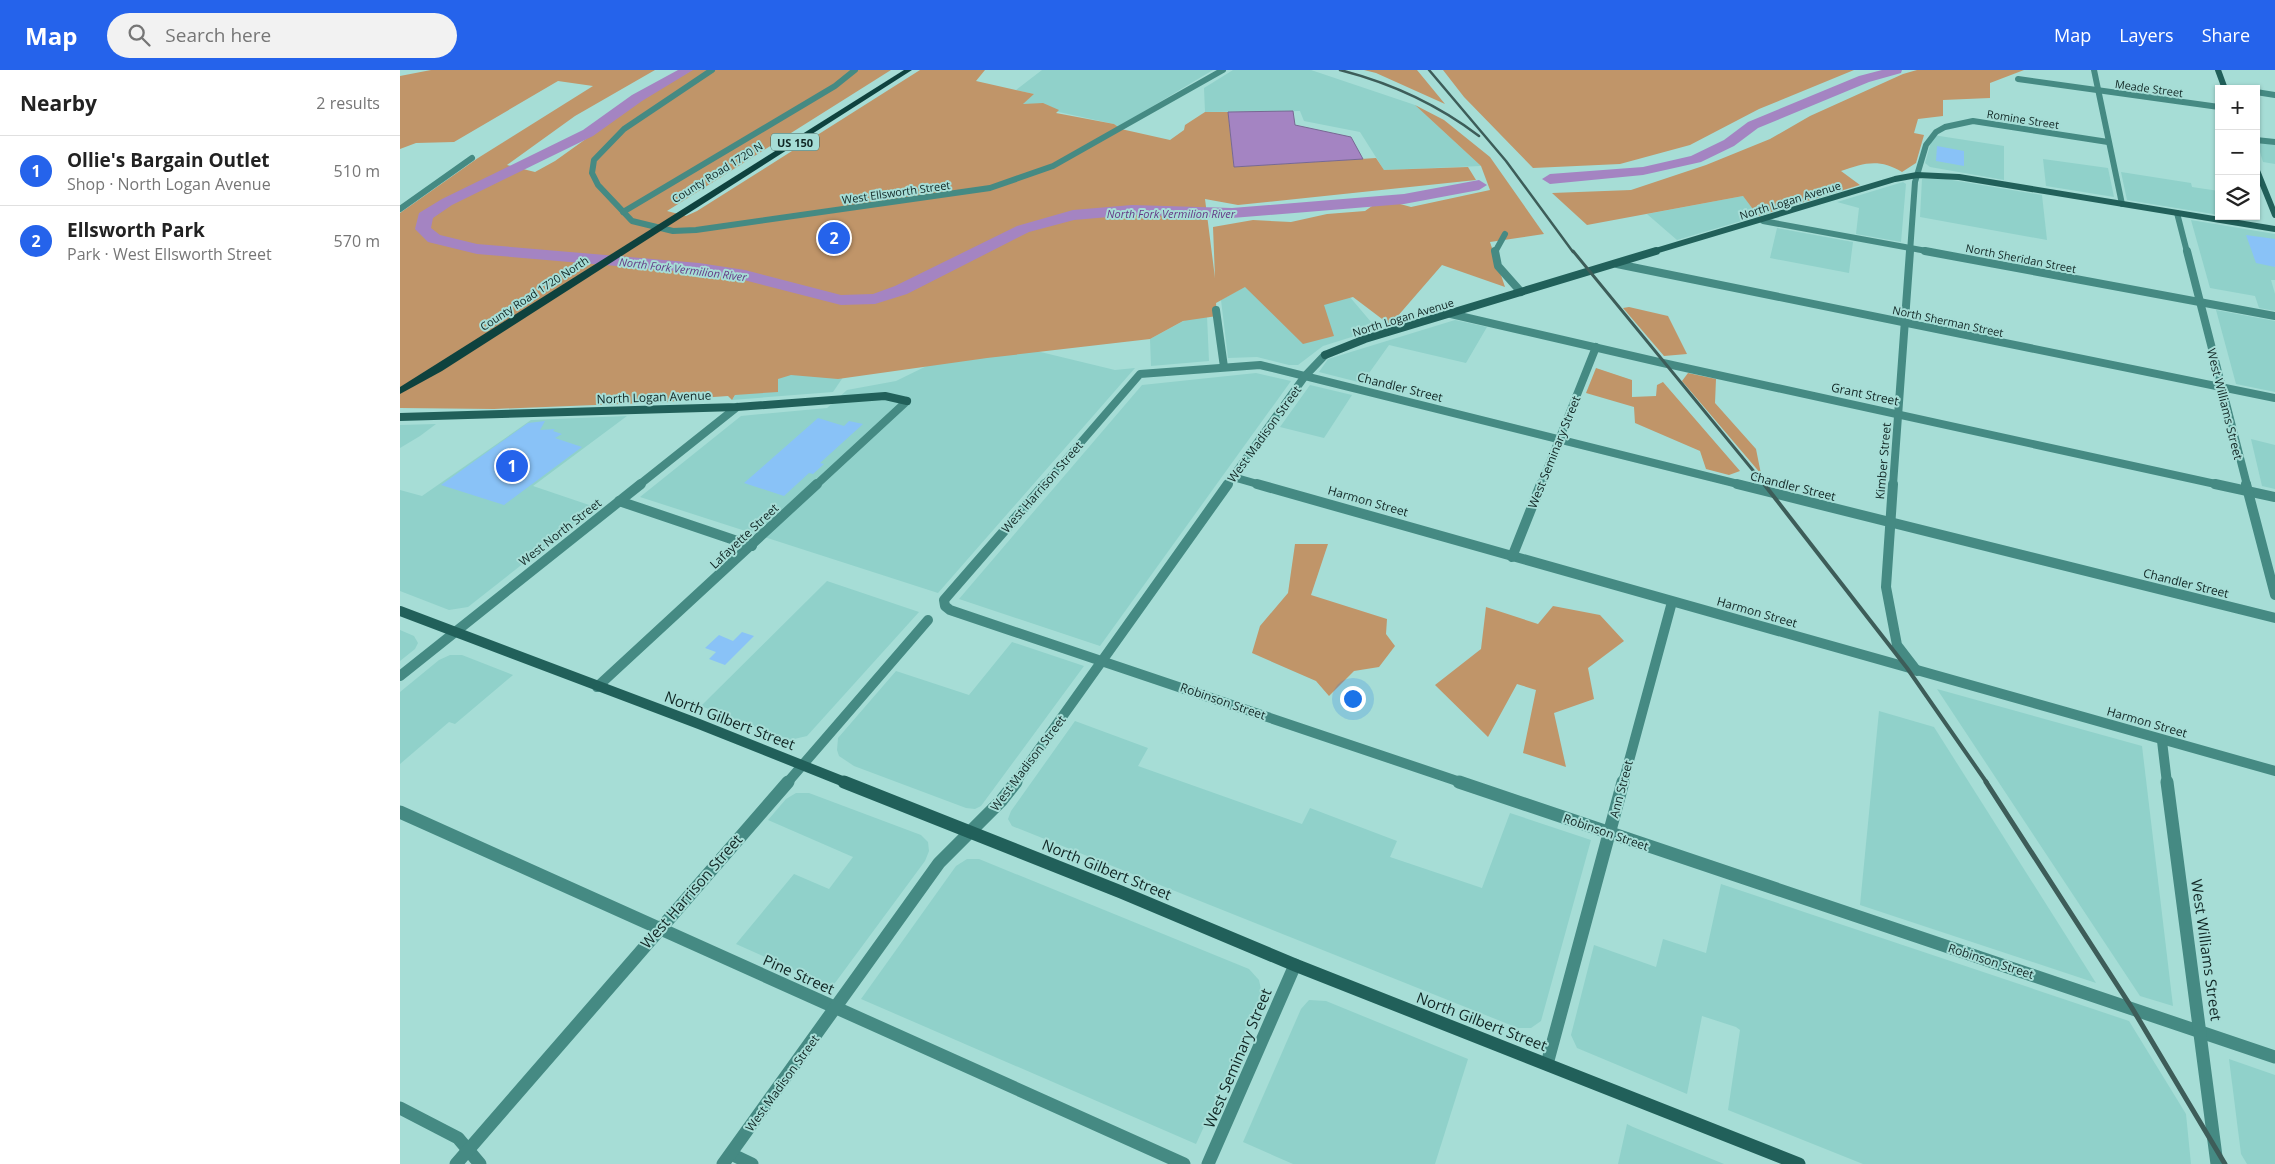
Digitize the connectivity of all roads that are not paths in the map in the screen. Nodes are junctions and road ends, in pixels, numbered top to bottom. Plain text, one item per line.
1 (712, 70) edge
2 (855, 70) edge
3 (900, 70) edge
4 (909, 70) edge
5 (1223, 70) edge
6 (2094, 70) edge
7 (2218, 70) edge
8 (2018, 80) dead end
9 (2224, 85) edge
10 (2098, 90) junction
11 (2260, 93) edge
12 (2275, 95) edge
13 (2215, 106) edge
14 (1936, 130) joint
15 (2260, 140) edge
16 (2108, 142) junction
17 (2275, 142) edge
18 (472, 158) dead end
19 (1917, 175) junction
20 (2259, 175) edge
21 (2122, 204) junction
22 (400, 209) edge
23 (622, 212) junction
24 (2177, 213) junction
25 (676, 214) junction
26 (2275, 215) edge
27 (1763, 221) junction
28 (2275, 229) edge
29 (1505, 234) dead end
30 (1909, 248) junction
31 (1617, 264) junction
32 (1521, 292) junction
33 (2199, 302) junction
34 (1216, 310) dead end
35 (1450, 314) junction
36 (2275, 316) edge
37 (1905, 323) junction
38 (497, 327) junction
39 (1596, 347) junction
40 (1324, 355) joint
41 (1224, 367) junction
42 (1305, 376) junction
43 (400, 386) edge
44 (2220, 387) junction
45 (400, 390) edge
46 (2275, 398) edge
47 (907, 402) joint
48 (737, 407) junction
49 (1899, 414) junction
50 (400, 417) edge
51 (1558, 440) junction
52 (1233, 477) junction
53 (2248, 491) junction
54 (2275, 497) edge
55 (619, 501) junction
56 (1890, 522) junction
57 (752, 546) junction
58 (1512, 556) junction
59 (2275, 596) edge
60 (944, 600) joint
61 (1672, 602) junction
62 (400, 611) edge
63 (2275, 618) edge
64 (928, 620) dead end
65 (454, 633) junction
66 (1103, 660) junction
67 (1917, 671) junction
68 (400, 676) edge
69 (597, 687) junction
70 (2162, 741) junction
71 (801, 764) junction
72 (2275, 771) edge
73 (400, 812) edge
74 (971, 832) junction
75 (1609, 833) junction
76 (660, 928) junction
77 (1296, 965) junction
78 (835, 1008) junction
79 (2201, 1032) junction
80 (2275, 1057) edge
81 (1547, 1064) junction
82 (400, 1108) edge
83 (468, 1150) junction
84 (727, 1159) edge
85 (456, 1164) edge
86 (480, 1164) edge
87 (752, 1164) edge
88 (1184, 1164) edge
89 (1208, 1164) edge
90 (1798, 1164) edge
91 (2217, 1164) edge

1 - 23 street, West Ellsworth Street
2 - 23 street
3 - 25 main road, County Road 1720 N / US 150
4 - 25 main road, County Road 1720 N / US 150
5 - 23 street, West Ellsworth Street
6 - 10 street
7 - 9 street
8 - 10 street, Meade Street
10 - 13 street, Meade Street
10 - 16 street
11 - 12 street
14 - 16 street, Romine Street
14 - 19 street, Kimber Street
15 - 17 street
16 - 21 street
18 - 22 street
19 - 21 street, North Logan Avenue
19 - 27 street, North Logan Avenue
19 - 30 street, Kimber Street
20 - 26 street
21 - 24 street, North Logan Avenue
24 - 28 street, North Logan Avenue
24 - 33 street, West Williams Street
25 - 38 main road, County Road 1720 North / US 150
27 - 30 street, North Sheridan Street
27 - 31 street, North Logan Avenue
29 - 32 street
30 - 33 street, North Sheridan Street
30 - 37 street, Kimber Street
31 - 32 street, North Logan Avenue
31 - 37 street, North Sherman Street
32 - 35 street, North Logan Avenue
33 - 36 street, North Sheridan Street
33 - 44 street, West Williams Street
34 - 41 street
35 - 39 street, Grant Street
35 - 40 street, North Logan Avenue
37 - 44 street, North Sherman Street
37 - 49 street, Kimber Street
38 - 43 main road, County Road 1720 North / US 150
38 - 45 main road, County Road 1720 North / US 150
39 - 49 street, Grant Street
39 - 51 street, West Seminary Street
40 - 42 street, West Madison Street
41 - 42 street
41 - 60 street, West Harrison Street
42 - 51 street, Chandler Street
42 - 52 street, West Madison Street
44 - 46 street, North Sherman Street
44 - 53 street, West Williams Street
47 - 48 street, North Logan Avenue
47 - 57 street, Lafayette Street
48 - 50 street, North Logan Avenue
48 - 55 street, West North Street
49 - 53 street, Grant Street
49 - 56 street, Kimber Street
51 - 56 street, Chandler Street
51 - 58 street, West Seminary Street
52 - 58 street, Harmon Street
52 - 66 street, West Madison Street
53 - 54 street, Grant Street
53 - 59 street, West Williams Street
55 - 57 street
55 - 65 street, West North Street
56 - 63 street, Chandler Street
56 - 67 street, Kimber Street
57 - 69 street, Lafayette Street
58 - 61 street, Harmon Street
60 - 66 street, Robinson Street
61 - 67 street, Harmon Street
61 - 75 street, Ann Street
62 - 65 street, North Gilbert Street
64 - 71 street, West Harrison Street
65 - 68 street, West North Street
65 - 69 street, North Gilbert Street
66 - 74 street, West Madison Street
66 - 75 street, Robinson Street
67 - 70 street, Harmon Street
69 - 71 street, North Gilbert Street
70 - 72 street, Harmon Street
70 - 79 street, West Williams Street
71 - 74 street, North Gilbert Street
71 - 76 street, West Harrison Street
73 - 76 street, Pine Street
74 - 77 street, North Gilbert Street
74 - 78 street, West Madison Street
75 - 79 street, Robinson Street
75 - 81 street, Ann Street
76 - 78 street, Pine Street
76 - 83 street, West Harrison Street
77 - 81 street, North Gilbert Street
77 - 89 street, West Seminary Street
78 - 84 street, West Madison Street
78 - 88 street, Pine Street
79 - 80 street, Robinson Street
79 - 91 street, West Williams Street
81 - 90 street, North Gilbert Street
82 - 83 street
83 - 85 street, West Harrison Street
83 - 86 street
84 - 87 street

